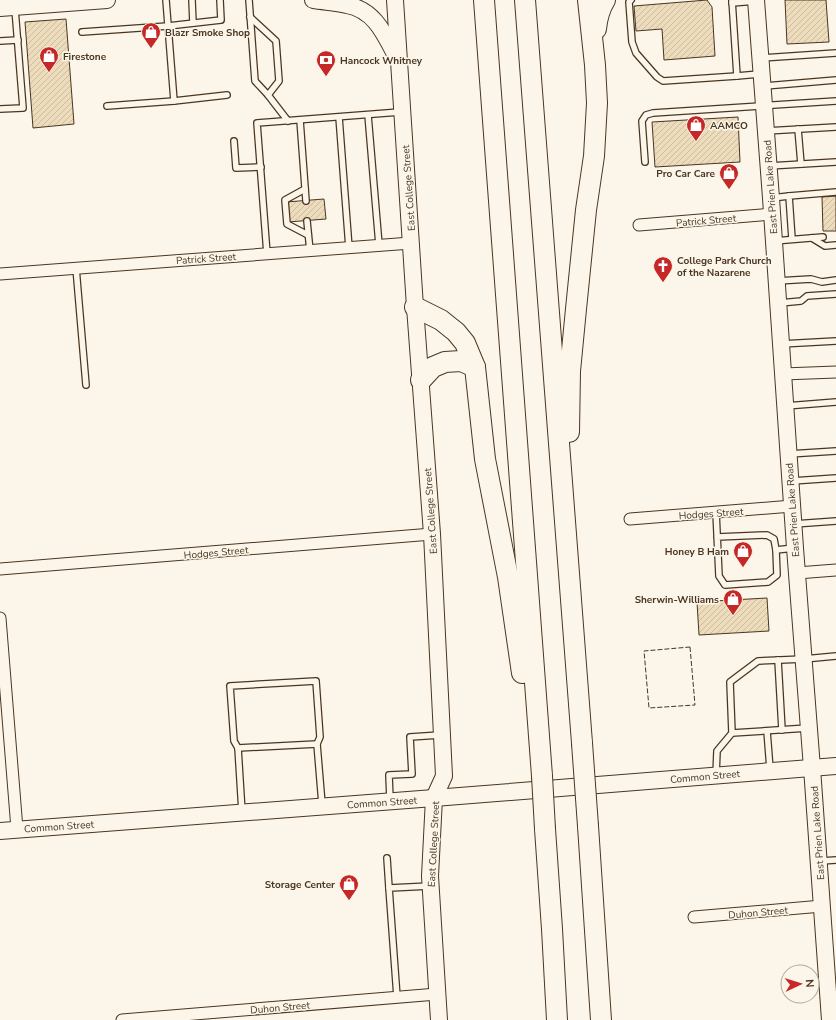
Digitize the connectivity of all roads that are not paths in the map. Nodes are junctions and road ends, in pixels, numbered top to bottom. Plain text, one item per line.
1 (107, 0) edge
2 (166, 0) edge
3 (192, 0) edge
4 (220, 0) edge
5 (249, 0) edge
6 (313, 0) edge
7 (395, 0) edge
8 (525, 0) edge
9 (588, 0) edge
10 (604, 0) edge
11 (631, 0) edge
12 (756, 1) edge
13 (732, 2) edge
14 (10, 5) edge
15 (485, 9) edge
16 (250, 17) junction
17 (193, 23) junction
18 (168, 26) junction
19 (82, 32) dead end
20 (18, 40) junction
21 (0, 41) edge
22 (836, 53) edge
23 (399, 62) junction
24 (595, 65) junction
25 (762, 73) junction
26 (737, 76) junction
27 (836, 80) edge
28 (227, 95) dead end
29 (268, 95) junction
30 (174, 101) junction
31 (836, 101) edge
32 (107, 106) dead end
33 (764, 106) junction
34 (0, 109) edge
35 (402, 112) junction
36 (368, 115) junction
37 (339, 117) junction
38 (300, 120) junction
39 (288, 121) junction
40 (836, 126) edge
41 (798, 129) junction
42 (766, 131) junction
43 (234, 141) dead end
44 (645, 162) dead end
45 (836, 162) edge
46 (801, 164) junction
47 (769, 166) junction
48 (261, 167) junction
49 (305, 189) junction
50 (836, 192) edge
51 (789, 196) junction
52 (771, 198) junction
53 (306, 200) dead end
54 (772, 214) junction
55 (307, 221) dead end
56 (639, 225) dead end
57 (308, 235) junction
58 (823, 237) dead end
59 (812, 238) junction
60 (792, 239) junction
61 (774, 240) junction
62 (411, 243) junction
63 (378, 245) junction
64 (836, 245) edge
65 (349, 248) junction
66 (310, 251) junction
67 (267, 254) junction
68 (76, 268) junction
69 (0, 274) edge
70 (836, 280) edge
71 (777, 282) junction
72 (836, 294) edge
73 (778, 303) junction
74 (415, 307) junction
75 (836, 341) edge
76 (781, 344) junction
77 (474, 367) junction
78 (836, 372) edge
79 (783, 374) junction
80 (420, 380) junction
81 (86, 385) dead end
82 (836, 402) edge
83 (785, 406) junction
84 (836, 451) edge
85 (789, 454) junction
86 (836, 478) edge
87 (790, 481) junction
88 (792, 506) junction
89 (716, 512) junction
90 (630, 519) dead end
91 (836, 521) edge
92 (794, 524) junction
93 (432, 534) junction
94 (717, 537) junction
95 (795, 548) junction
96 (776, 550) junction
97 (567, 552) junction
98 (0, 570) edge
99 (836, 570) edge
100 (797, 573) junction
101 (0, 618) edge
102 (836, 656) edge
103 (804, 659) junction
104 (778, 660) junction
105 (3, 688) edge
106 (4, 714) edge
107 (809, 728) junction
108 (782, 730) junction
109 (767, 731) junction
110 (732, 733) junction
111 (442, 735) junction
112 (539, 742) junction
113 (317, 744) junction
114 (238, 748) junction
115 (836, 766) edge
116 (812, 768) junction
117 (770, 771) junction
118 (716, 775) junction
119 (434, 798) junction
120 (391, 802) junction
121 (322, 807) junction
122 (242, 813) junction
123 (17, 829) junction
124 (0, 831) edge
125 (387, 858) dead end
126 (836, 860) edge
127 (818, 861) junction
128 (430, 886) junction
129 (389, 888) junction
130 (822, 906) junction
131 (694, 917) dead end
132 (437, 994) junction
133 (397, 997) junction
134 (122, 1020) edge
135 (439, 1020) edge
136 (557, 1020) edge
137 (601, 1020) edge
138 (830, 1020) edge

1 - 14 street
2 - 18 lane
3 - 17 lane
4 - 17 lane
5 - 16 lane
6 - 23 street
7 - 23 street, East College Street
8 - 97 highway
9 - 24 highway
10 - 24 highway
11 - 26 lane
12 - 13 lane
12 - 25 street, East Prien Lake Road
13 - 26 lane
14 - 20 lane
15 - 112 highway
16 - 29 lane
16 - 29 lane
17 - 18 lane
18 - 19 lane
18 - 30 lane
20 - 21 lane
20 - 34 lane
22 - 25 lane
23 - 35 street, East College Street
24 - 97 highway
25 - 26 lane
25 - 27 lane
25 - 33 street, East Prien Lake Road
28 - 30 lane
29 - 39 lane
30 - 32 lane
31 - 33 lane
33 - 42 street, East Prien Lake Road
33 - 44 lane
35 - 36 lane
35 - 62 street, East College Street
36 - 37 lane
36 - 63 lane
37 - 38 lane
37 - 65 lane
38 - 39 lane
38 - 49 lane
39 - 48 lane
40 - 41 lane
41 - 42 lane
41 - 46 lane
42 - 47 street, East Prien Lake Road
43 - 48 lane
45 - 46 lane
46 - 47 lane
47 - 52 street, East Prien Lake Road
48 - 67 lane
49 - 53 lane
49 - 57 lane
50 - 51 lane
51 - 52 lane
51 - 60 lane
52 - 54 street, East Prien Lake Road
54 - 56 street, Patrick Street
54 - 61 street, East Prien Lake Road
55 - 57 lane
57 - 66 lane
58 - 59 lane
59 - 60 lane
59 - 64 lane
60 - 61 lane
61 - 71 street, East Prien Lake Road
62 - 63 street, Patrick Street
62 - 74 street, East College Street
63 - 65 street, Patrick Street
65 - 66 street, Patrick Street
66 - 67 street, Patrick Street
67 - 68 street, Patrick Street
68 - 69 street, Patrick Street
68 - 81 lane
70 - 71 lane
71 - 73 street, East Prien Lake Road
72 - 73 lane
73 - 76 street, East Prien Lake Road
74 - 77 highway
74 - 80 street, East College Street
75 - 76 lane
76 - 79 street, East Prien Lake Road
77 - 80 highway
77 - 112 highway
78 - 79 street
79 - 83 street, East Prien Lake Road
80 - 93 street, East College Street
82 - 83 lane
83 - 85 street, East Prien Lake Road
84 - 85 lane
85 - 87 street, East Prien Lake Road
86 - 87 lane
87 - 88 street, East Prien Lake Road
88 - 89 street, Hodges Street
88 - 92 street, East Prien Lake Road
89 - 90 street, Hodges Street
89 - 94 lane
91 - 92 lane
92 - 95 street, East Prien Lake Road
93 - 98 street, Hodges Street
93 - 111 street, East College Street
94 - 96 lane
94 - 96 lane
95 - 96 lane
95 - 100 street, East Prien Lake Road
97 - 137 highway, bridge
99 - 100 street
100 - 103 street, East Prien Lake Road
101 - 105 street
102 - 103 lane
103 - 104 lane
103 - 107 street, East Prien Lake Road
104 - 108 lane
104 - 110 lane
105 - 106 street
106 - 123 street
107 - 108 lane
107 - 116 street, East Prien Lake Road
108 - 109 lane
109 - 110 lane
109 - 117 lane
110 - 118 lane
111 - 119 street, East College Street
111 - 120 lane
112 - 136 highway, bridge
113 - 114 lane
113 - 114 lane
113 - 121 lane
114 - 122 lane
115 - 116 street, Common Street
116 - 117 street, Common Street
116 - 127 street, East Prien Lake Road
117 - 118 street, Common Street
118 - 119 street, Common Street
119 - 120 street, Common Street
119 - 128 street, East College Street
120 - 121 street, Common Street
121 - 122 street, Common Street
122 - 123 street, Common Street
123 - 124 street, Common Street
125 - 129 lane
126 - 127 lane
127 - 130 street, East Prien Lake Road
128 - 129 lane
128 - 132 street, East College Street
129 - 133 lane
130 - 131 street, Duhon Street
130 - 138 street, East Prien Lake Road
132 - 133 street, Duhon Street
132 - 135 street, East College Street
133 - 134 street, Duhon Street

